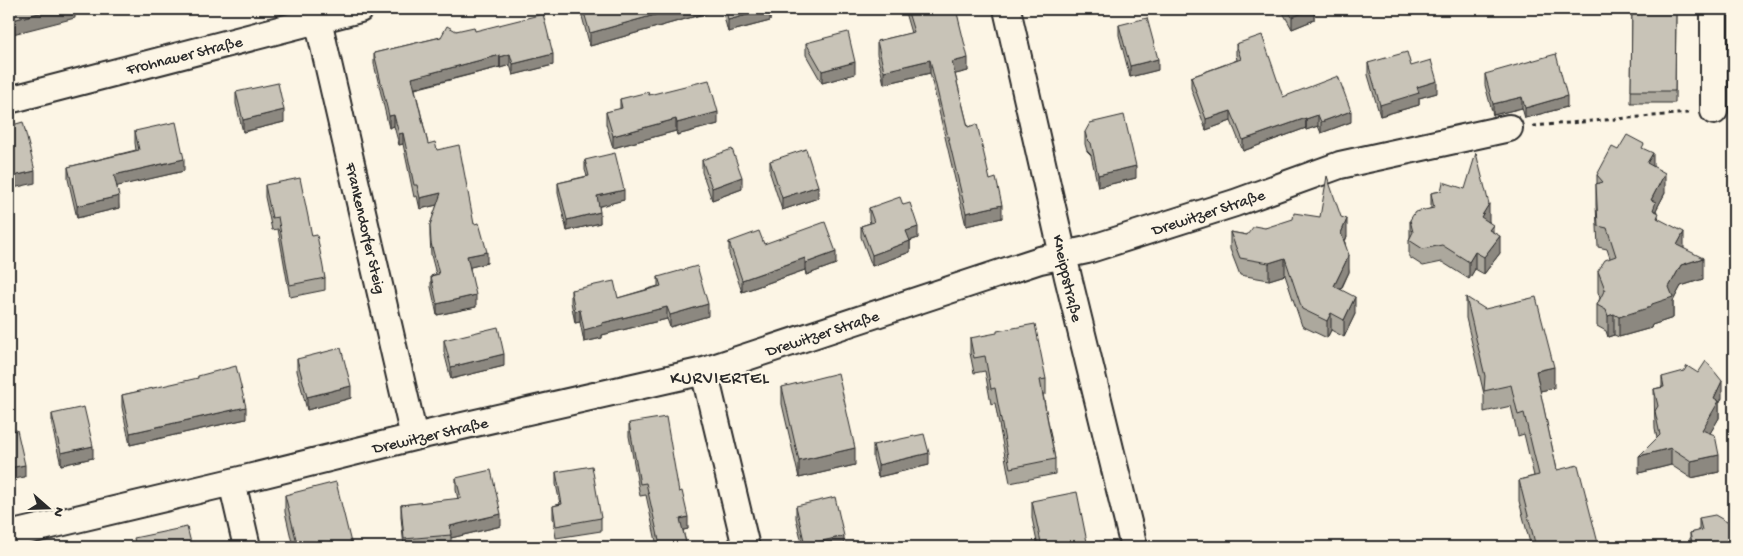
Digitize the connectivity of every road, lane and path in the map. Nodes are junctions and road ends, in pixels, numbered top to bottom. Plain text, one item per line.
1 (360, 9) edge
2 (1007, 9) edge
3 (1714, 9) edge
4 (318, 20) junction
5 (9, 100) edge
6 (1714, 111) joint
7 (1509, 128) joint
8 (1063, 255) junction
9 (704, 370) junction
10 (414, 437) junction
11 (232, 482) junction
12 (9, 534) edge
13 (247, 547) edge
14 (746, 547) edge
15 (1134, 547) edge

1 - 4 street, Frohnauer Straße
2 - 8 street, Kneippstraße
3 - 6 street
4 - 5 street, Frohnauer Straße
4 - 10 street, Frankendorfer Steig
6 - 7 path
7 - 8 street, Drewitzer Straße
8 - 9 street, Drewitzer Straße
8 - 15 street, Kneippstraße
9 - 10 street, Drewitzer Straße
9 - 14 street
10 - 11 street, Drewitzer Straße
11 - 12 street, Drewitzer Straße
11 - 13 street

